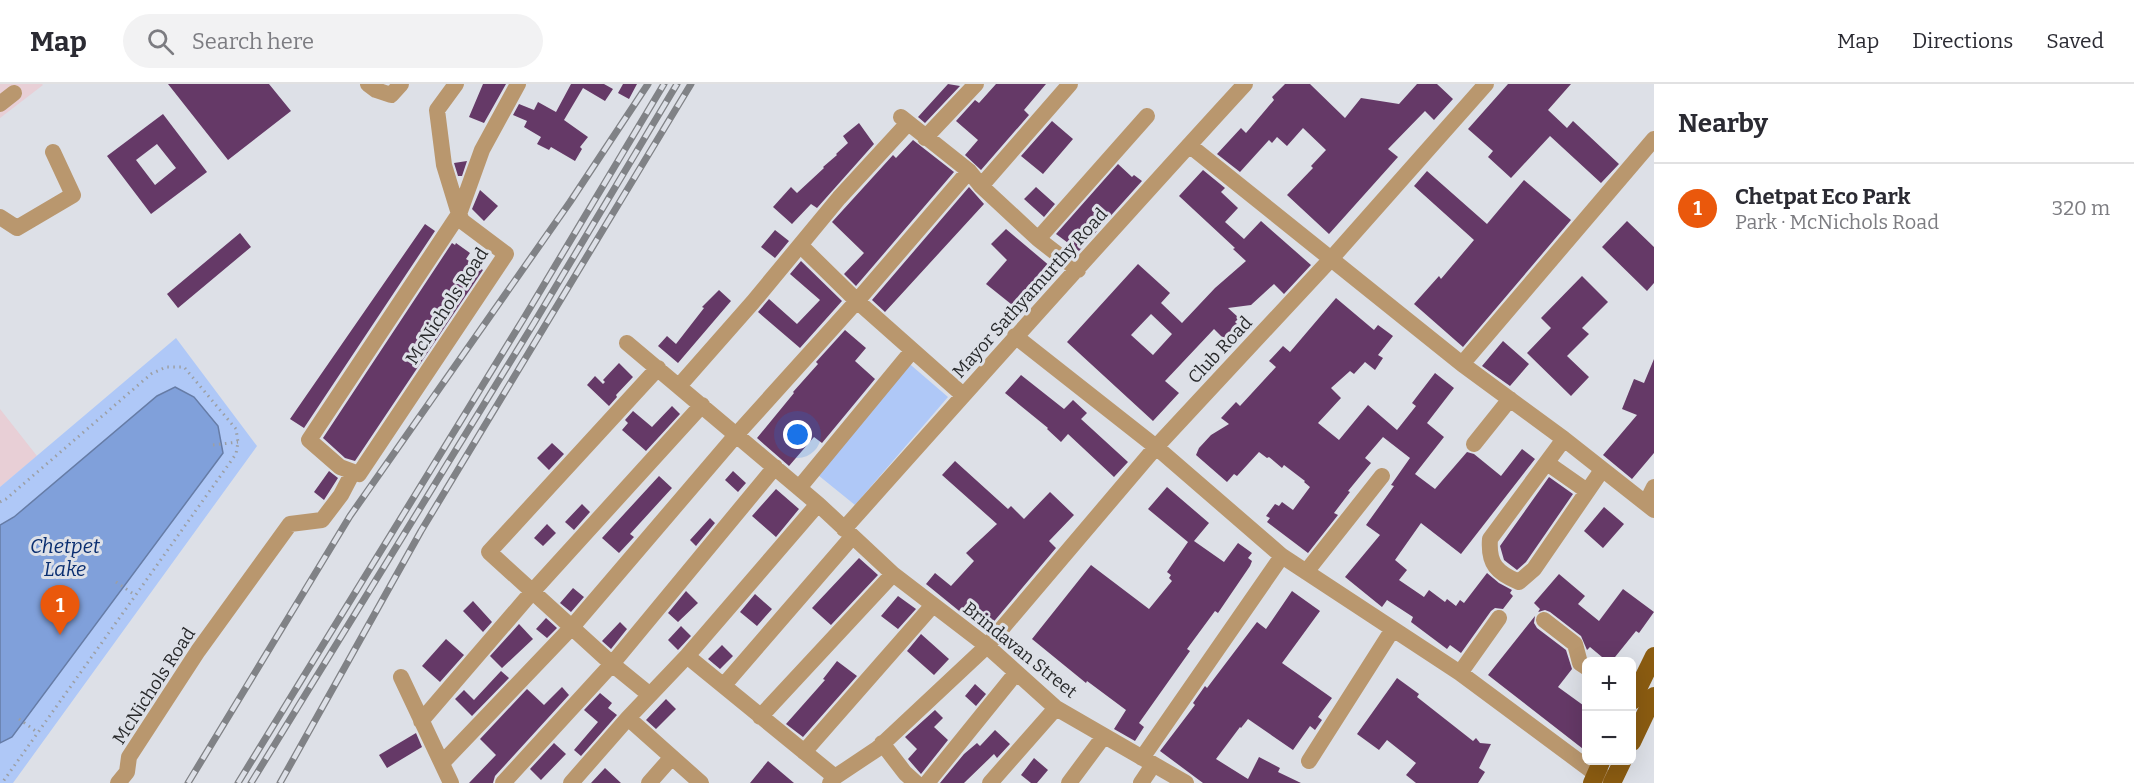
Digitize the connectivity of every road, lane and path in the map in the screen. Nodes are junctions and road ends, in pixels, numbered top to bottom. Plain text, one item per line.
1 (369, 84) edge
2 (401, 84) edge
3 (456, 84) edge
4 (518, 84) edge
5 (976, 84) edge
6 (1070, 84) edge
7 (1486, 84) edge
8 (1241, 86) edge
9 (14, 93) dead end
10 (0, 104) edge
11 (1147, 116) dead end
12 (926, 138) junction
13 (1654, 139) edge
14 (1189, 145) junction
15 (53, 152) dead end
16 (969, 171) junction
17 (981, 186) junction
18 (459, 214) junction
19 (0, 217) edge
20 (1038, 239) junction
21 (800, 245) junction
22 (1330, 260) junction
23 (1078, 270) junction
24 (857, 301) junction
25 (1015, 336) junction
26 (627, 342) dead end
27 (912, 351) junction
28 (1462, 364) junction
29 (658, 368) junction
30 (679, 386) junction
31 (963, 395) junction
32 (1510, 399) junction
33 (702, 405) junction
34 (736, 434) junction
35 (1564, 439) junction
36 (238, 442) junction
37 (1474, 444) dead end
38 (213, 445) dead end
39 (1155, 447) junction
40 (1547, 463) junction
41 (775, 467) junction
42 (347, 470) junction
43 (1602, 470) junction
44 (1382, 476) dead end
45 (799, 488) junction
46 (1654, 488) edge
47 (1587, 491) junction
48 (0, 502) edge
49 (818, 504) junction
50 (1650, 507) edge
51 (848, 533) junction
52 (1282, 556) junction
53 (1306, 572) junction
54 (893, 574) junction
55 (116, 582) dead end
56 (532, 592) junction
57 (135, 595) junction
58 (933, 605) junction
59 (1499, 618) dead end
60 (1544, 620) dead end
61 (572, 627) junction
62 (1393, 629) junction
63 (987, 646) junction
64 (687, 656) junction
65 (1654, 656) edge
66 (612, 663) junction
67 (1582, 664) edge
68 (1017, 673) junction
69 (1460, 673) junction
70 (400, 676) dead end
71 (724, 686) junction
72 (1636, 690) edge
73 (650, 695) junction
74 (1654, 696) edge
75 (1056, 708) junction
76 (760, 717) junction
77 (628, 718) junction
78 (19, 719) dead end
79 (420, 721) junction
80 (37, 732) junction
81 (1636, 734) edge
82 (1104, 736) junction
83 (882, 743) junction
84 (804, 752) junction
85 (672, 757) junction
86 (1148, 761) junction
87 (1309, 761) dead end
88 (442, 763) junction
89 (1617, 765) edge
90 (1603, 776) edge
91 (832, 780) edge
92 (1, 781) edge
93 (118, 783) edge
94 (451, 783) edge
95 (503, 783) edge
96 (571, 783) edge
97 (649, 783) edge
98 (701, 783) edge
99 (916, 783) edge
100 (927, 783) edge
101 (990, 783) edge
102 (1069, 783) edge
103 (1141, 783) edge
104 (1186, 783) edge

1 - 2 street
3 - 18 street
4 - 18 street
5 - 12 street
6 - 17 street
7 - 22 street, Club Road
8 - 14 street, Mayor Sathyamurthy Road
9 - 10 street
11 - 20 street
12 - 16 street
12 - 21 street
13 - 28 street
14 - 22 street
14 - 23 street, Mayor Sathyamurthy Road
15 - 19 street
16 - 17 street
16 - 24 street
17 - 20 street
18 - 42 street
18 - 42 street, McNichols Road
20 - 23 street
21 - 24 street
21 - 30 street
22 - 28 street
22 - 39 street, Club Road
23 - 25 street, Mayor Sathyamurthy Road
24 - 27 street
24 - 34 street
25 - 31 street, Mayor Sathyamurthy Road
25 - 39 street
26 - 29 street, Brindavan Street
27 - 31 street
27 - 45 street
28 - 32 street
29 - 30 street, Brindavan Street
29 - 56 street
30 - 33 street, Brindavan Street
31 - 51 street, Mayor Sathyamurthy Road
32 - 35 street
32 - 37 street
33 - 34 street, Brindavan Street
33 - 56 street
34 - 41 street, Brindavan Street
34 - 61 street
35 - 40 street
35 - 43 street
36 - 38 path
36 - 48 path
36 - 57 path
39 - 52 street
39 - 63 street, Club Road
40 - 47 street
40 - 47 street
41 - 45 street, Brindavan Street
41 - 66 street
42 - 93 street, McNichols Road
43 - 47 street
43 - 50 street
44 - 53 street
45 - 49 street, Brindavan Street
46 - 50 street
49 - 51 street, Brindavan Street
49 - 64 street
51 - 54 street, Brindavan Street
51 - 71 street, Mayor Sathyamurthy Road
52 - 53 street
52 - 86 street
53 - 62 street
54 - 58 street, Brindavan Street
54 - 76 street
55 - 57 path
56 - 61 street
56 - 79 street
57 - 80 path
58 - 63 street, Brindavan Street
58 - 84 street
59 - 69 street
60 - 67 street
61 - 66 street
61 - 88 street
62 - 69 street
62 - 87 street
63 - 68 street, Brindavan Street
63 - 83 street, Club Road
64 - 71 street
64 - 73 street
65 - 72 main road
66 - 73 street
66 - 95 street
68 - 75 street, Brindavan Street
68 - 100 street
69 - 90 street
70 - 79 street
71 - 76 street
73 - 77 street
74 - 81 main road
75 - 82 street, Brindavan Street
75 - 101 street
76 - 84 street
77 - 85 street
77 - 96 street
78 - 80 path
79 - 88 street
80 - 92 path
82 - 86 street, Brindavan Street
82 - 102 street
83 - 91 street, Club Road
83 - 99 street
84 - 91 street
85 - 97 street
85 - 98 street
86 - 103 street
86 - 104 street, Brindavan Street
88 - 94 street
89 - 90 main road

